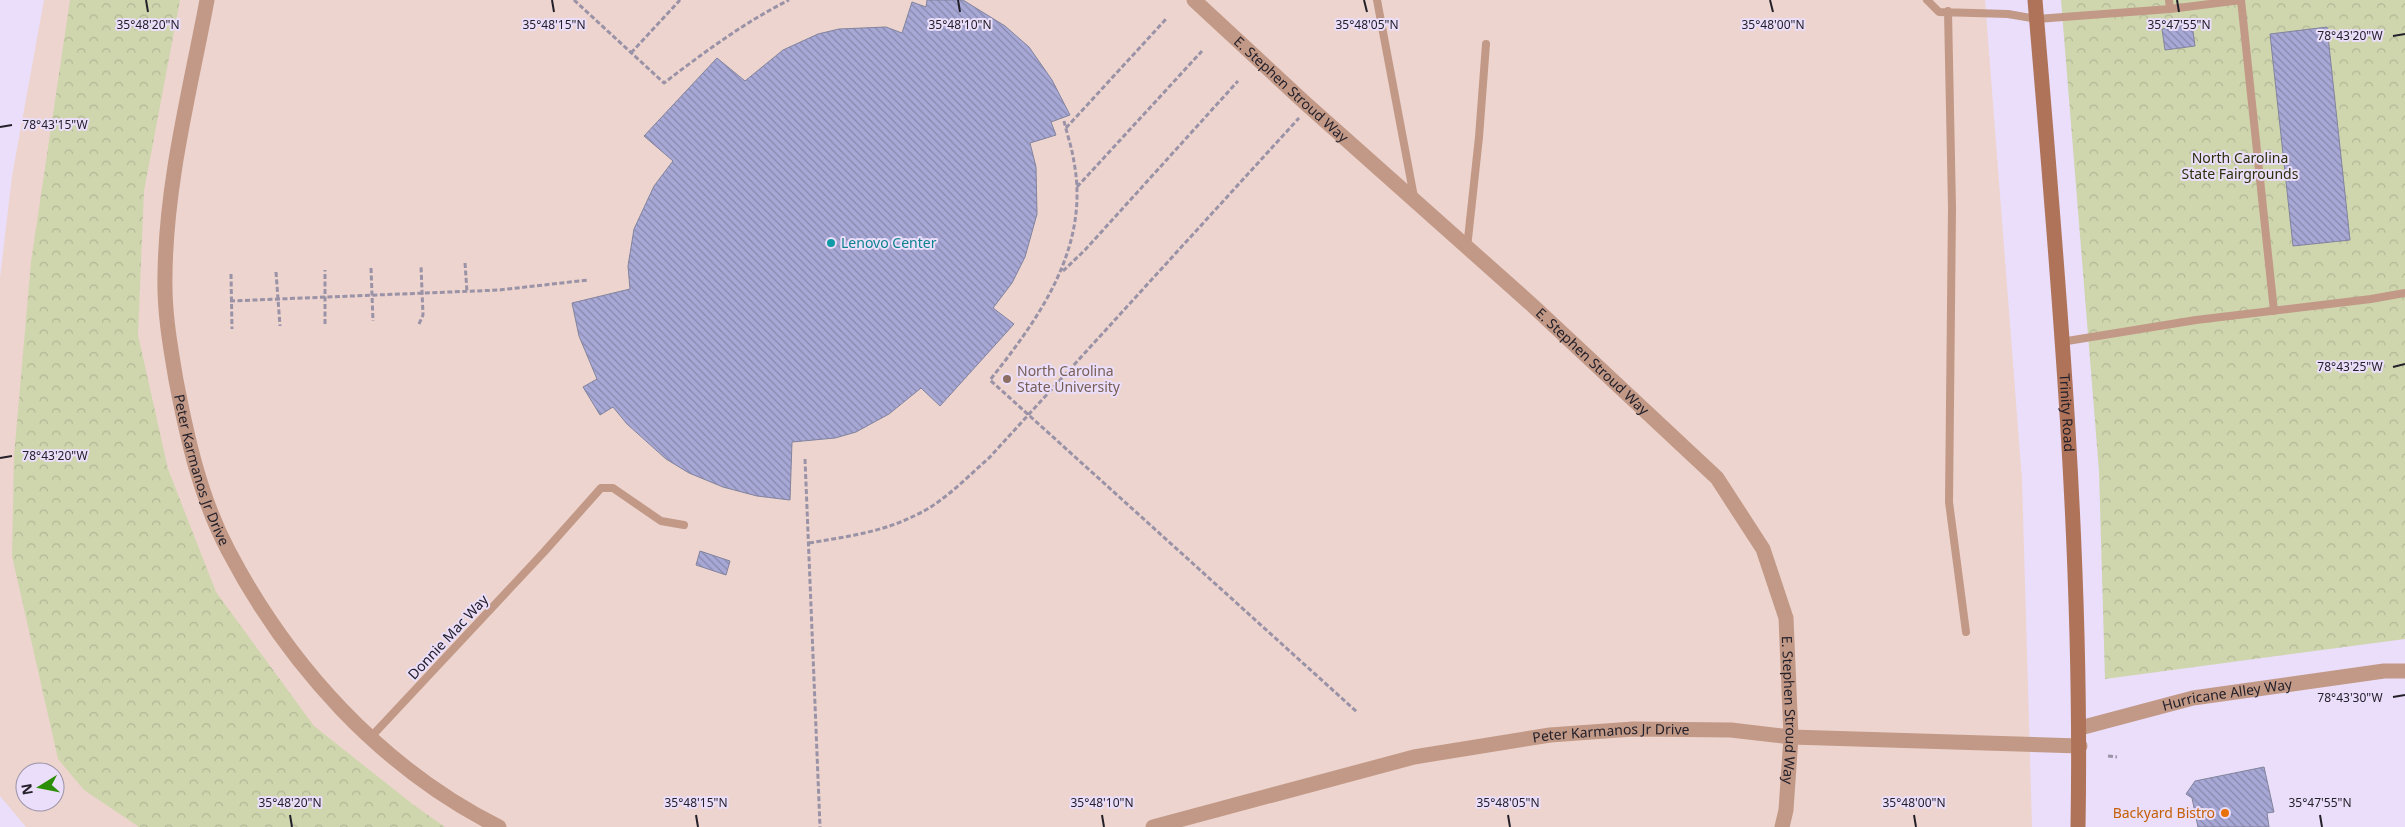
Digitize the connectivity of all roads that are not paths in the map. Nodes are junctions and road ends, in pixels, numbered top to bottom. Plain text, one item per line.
1 (207, 0) edge
2 (1194, 0) edge
3 (1377, 0) edge
4 (1927, 0) edge
5 (2036, 0) edge
6 (2169, 0) edge
7 (2241, 0) edge
8 (2170, 9) junction
9 (1948, 12) junction
10 (2037, 19) junction
11 (1486, 44) dead end
12 (1415, 201) junction
13 (1468, 248) junction
14 (2405, 293) edge
15 (2274, 311) junction
16 (2061, 342) junction
17 (684, 525) dead end
18 (1966, 632) dead end
19 (2405, 671) edge
20 (2080, 728) junction
21 (1791, 737) junction
22 (370, 738) junction
23 (2080, 746) junction
24 (498, 827) edge
25 (1152, 827) edge
26 (1782, 827) edge
27 (2078, 827) edge

1 - 22 street, Peter Karmanos Jr Drive
2 - 12 street, E. Stephen Stroud Way
3 - 12 lane
4 - 9 lane
5 - 10 main road, Trinity Road
6 - 8 lane
7 - 8 lane
7 - 15 lane
8 - 10 lane
9 - 10 lane
9 - 18 lane
10 - 16 main road, Trinity Road
11 - 13 lane
12 - 13 street, E. Stephen Stroud Way
13 - 21 street, E. Stephen Stroud Way
14 - 15 lane
15 - 16 lane
16 - 20 main road, Trinity Road
17 - 22 lane, Donnie Mac Way
19 - 20 street, Hurricane Alley Way
20 - 23 main road, Trinity Road
21 - 23 street, Peter Karmanos Jr Drive
21 - 25 street, Peter Karmanos Jr Drive
21 - 26 street, E. Stephen Stroud Way
22 - 24 street, Peter Karmanos Jr Drive
23 - 27 main road, Trinity Road

